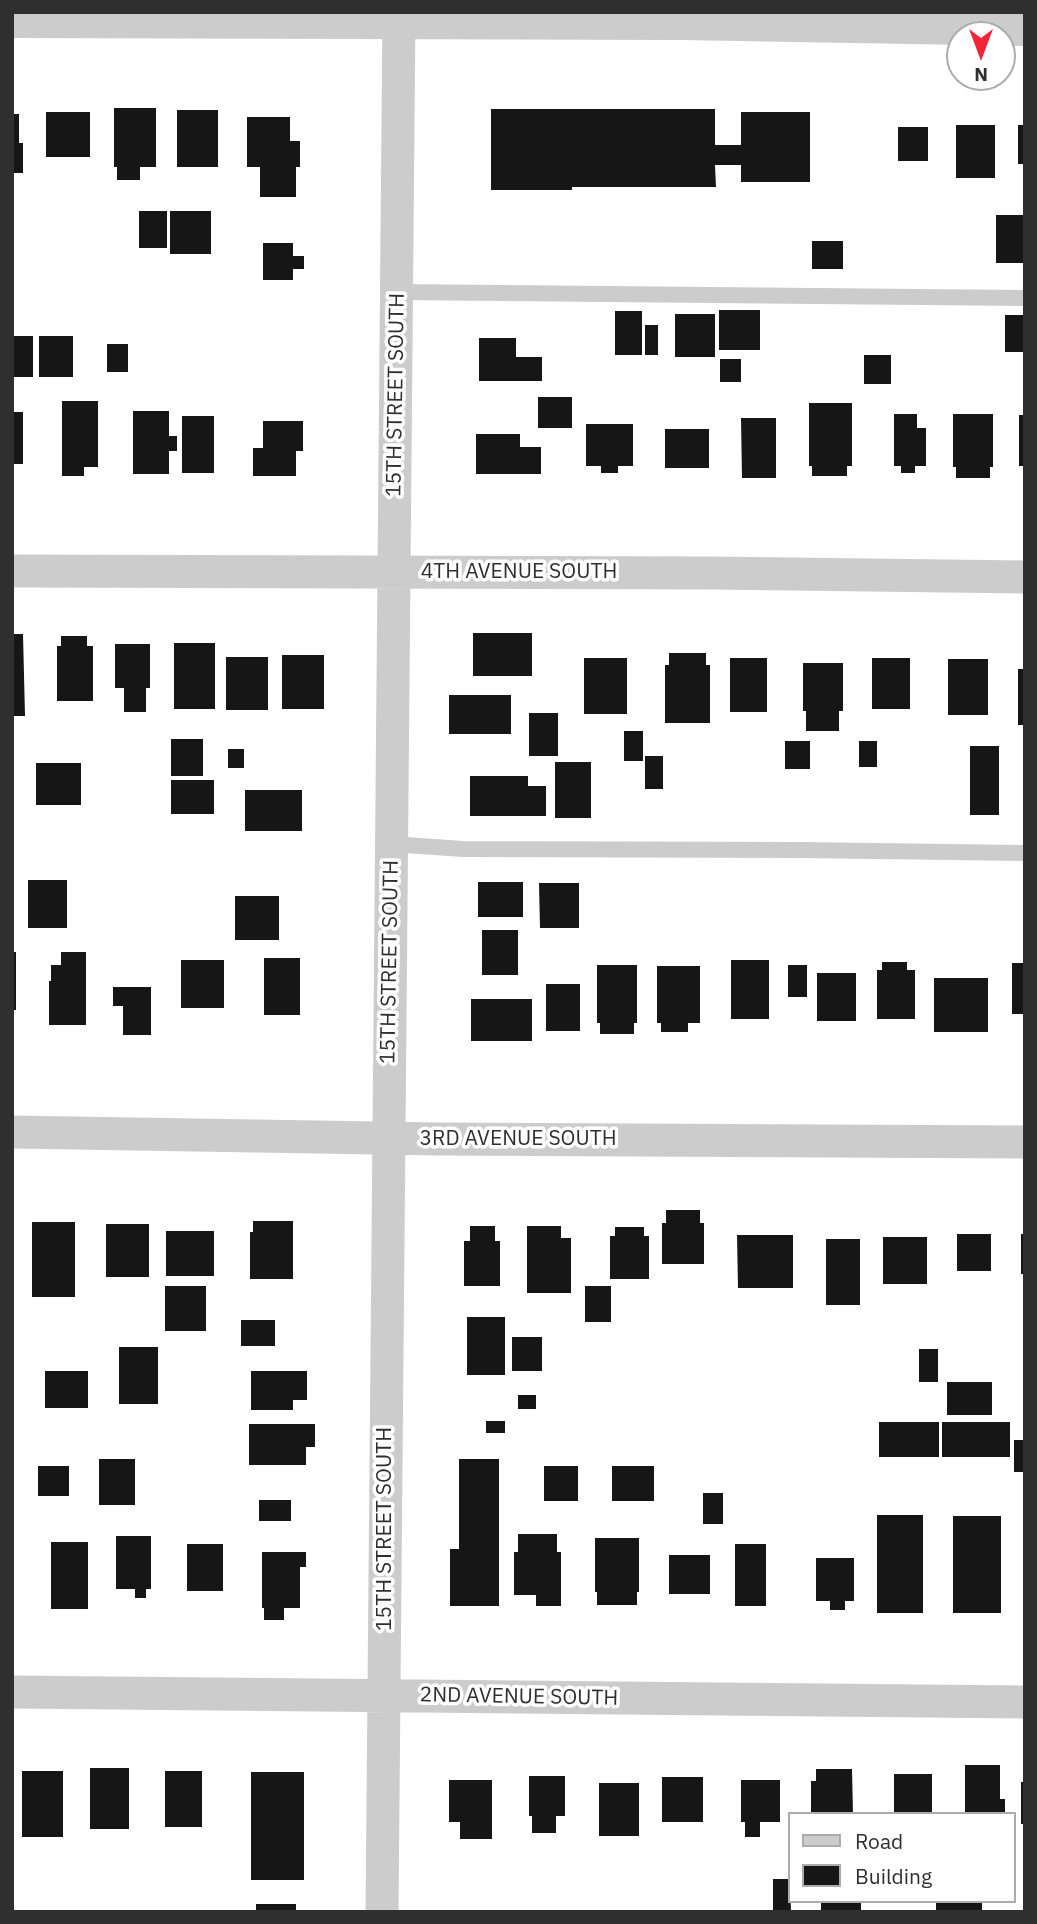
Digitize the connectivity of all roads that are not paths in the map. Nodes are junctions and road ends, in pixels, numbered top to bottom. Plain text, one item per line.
1 (399, 17) edge
2 (12, 19) edge
3 (1025, 27) edge
4 (397, 292) junction
5 (1025, 298) edge
6 (12, 570) edge
7 (394, 572) junction
8 (1025, 577) edge
9 (391, 844) junction
10 (1025, 853) edge
11 (12, 1132) edge
12 (388, 1138) junction
13 (1025, 1142) edge
14 (12, 1692) edge
15 (383, 1695) junction
16 (1025, 1702) edge
17 (382, 1912) edge

1 - 2 street
1 - 3 street
1 - 4 street, 15TH STREET SOUTH
4 - 5 lane
4 - 7 street, 15TH STREET SOUTH
6 - 7 street, 4TH AVENUE SOUTH
7 - 8 street, 4TH AVENUE SOUTH
7 - 9 street, 15TH STREET SOUTH
9 - 10 lane
9 - 12 street, 15TH STREET SOUTH
11 - 12 street, 3RD AVENUE SOUTH
12 - 13 street, 3RD AVENUE SOUTH
12 - 15 street, 15TH STREET SOUTH
14 - 15 street, 2ND AVENUE SOUTH
15 - 16 street, 2ND AVENUE SOUTH
15 - 17 street, 15TH STREET SOUTH

